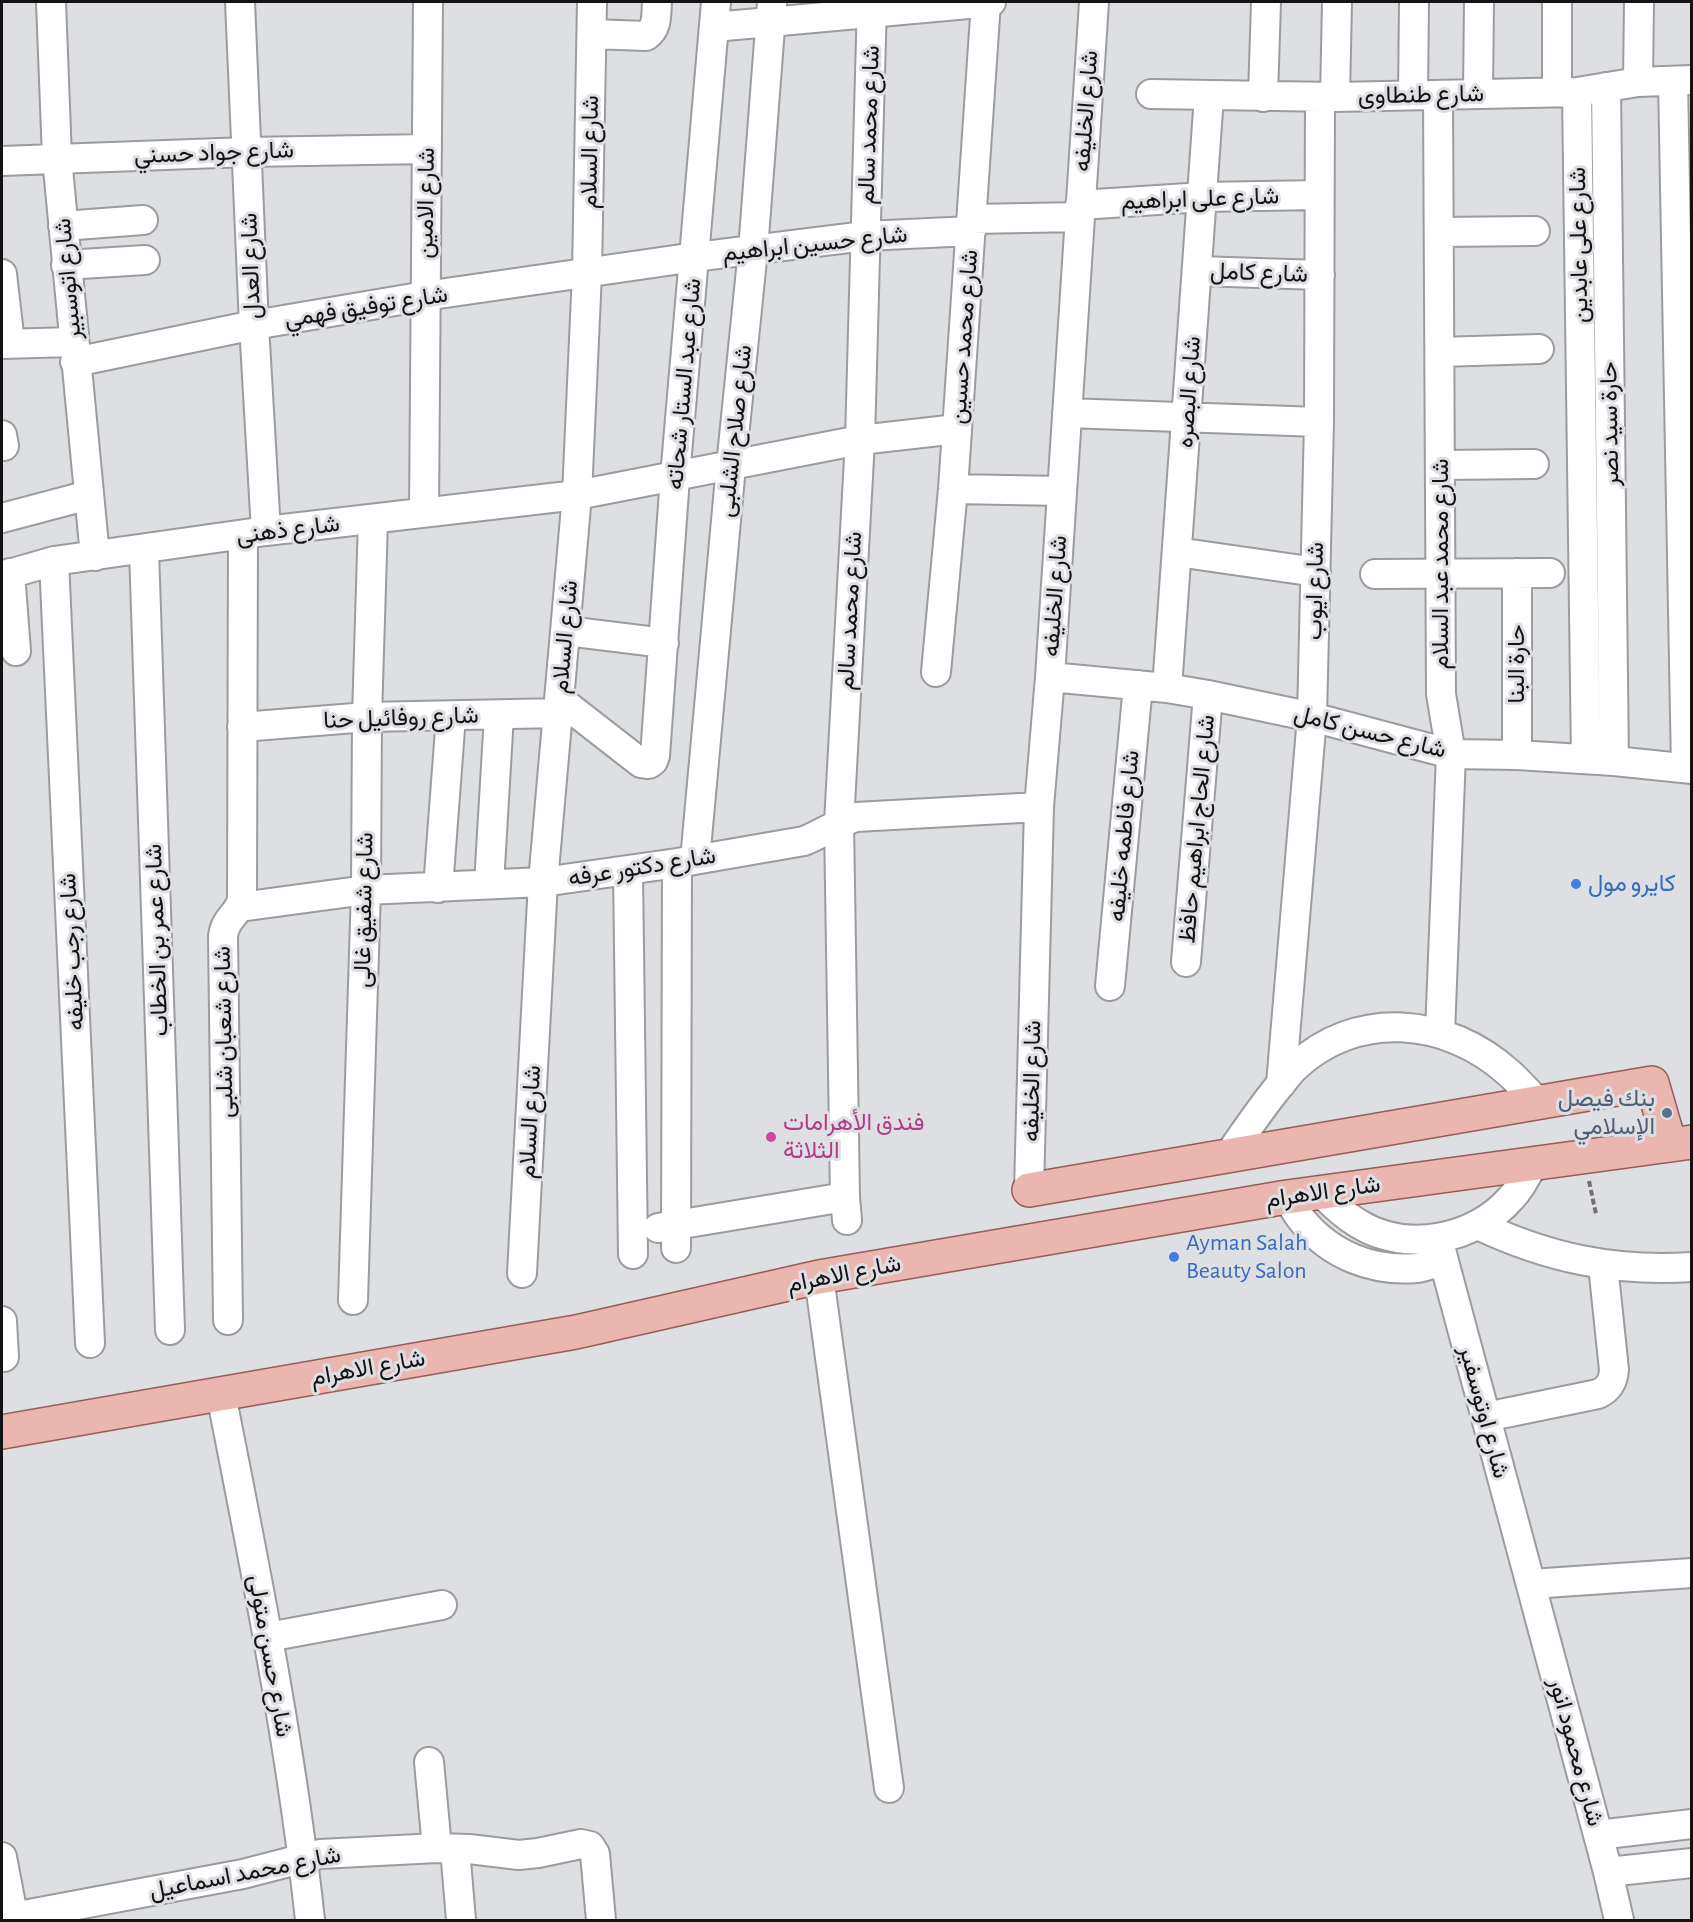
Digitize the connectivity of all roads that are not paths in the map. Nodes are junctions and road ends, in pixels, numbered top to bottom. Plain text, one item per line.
1 (51, 2) edge
2 (240, 2) edge
3 (428, 2) edge
4 (592, 2) edge
5 (657, 2) edge
6 (986, 2) edge
7 (991, 2) edge
8 (1094, 2) edge
9 (1266, 2) edge
10 (1337, 2) edge
11 (1414, 2) edge
12 (1479, 2) edge
13 (1557, 2) edge
14 (1639, 2) edge
15 (872, 7) edge
16 (772, 11) edge
17 (715, 14) edge
18 (592, 34) junction
19 (1682, 80) edge
20 (1638, 82) junction
21 (1606, 87) junction
22 (1567, 92) junction
23 (1150, 94) dead end
24 (1478, 94) junction
25 (1425, 95) junction
26 (1209, 96) junction
27 (1263, 97) junction
28 (1328, 97) junction
29 (427, 149) junction
30 (247, 152) junction
31 (57, 158) junction
32 (2, 161) edge
33 (1319, 195) junction
34 (1203, 197) junction
35 (1079, 211) junction
36 (143, 220) dead end
37 (971, 225) junction
38 (63, 226) junction
39 (1535, 231) dead end
40 (1439, 232) junction
41 (865, 236) junction
42 (753, 250) junction
43 (695, 257) junction
44 (145, 260) dead end
45 (66, 265) junction
46 (1198, 271) junction
47 (588, 273) junction
48 (2, 274) edge
49 (1320, 275) junction
50 (425, 296) junction
51 (254, 326) junction
52 (6, 343) edge
53 (1539, 349) dead end
54 (74, 352) junction
55 (1440, 352) junction
56 (1067, 413) junction
57 (1187, 417) junction
58 (1318, 422) junction
59 (957, 429) junction
60 (860, 440) junction
61 (1441, 465) junction
62 (1534, 465) dead end
63 (731, 466) junction
64 (675, 477) junction
65 (953, 489) junction
66 (1062, 491) junction
67 (89, 495) junction
68 (577, 495) junction
69 (424, 513) junction
70 (2, 518) edge
71 (373, 520) junction
72 (254, 533) junction
73 (144, 550) junction
74 (1177, 552) junction
75 (95, 556) junction
76 (54, 561) junction
77 (1316, 572) junction
78 (5, 573) edge
79 (1517, 573) junction
80 (1550, 573) dead end
81 (1376, 574) dead end
82 (1440, 574) junction
83 (567, 631) junction
84 (664, 644) junction
85 (16, 651) dead end
86 (936, 672) dead end
87 (1050, 677) junction
88 (1138, 686) junction
89 (1167, 688) junction
90 (1209, 695) junction
91 (560, 707) junction
92 (499, 715) junction
93 (451, 716) junction
94 (367, 717) junction
95 (1312, 717) junction
96 (242, 727) junction
97 (1451, 754) junction
98 (1517, 755) junction
99 (1586, 759) junction
100 (1614, 761) junction
101 (1689, 769) edge
102 (1039, 807) junction
103 (839, 822) junction
104 (686, 862) junction
105 (628, 871) junction
106 (543, 882) junction
107 (489, 884) junction
108 (438, 888) junction
109 (366, 890) junction
110 (240, 907) junction
111 (1186, 962) dead end
112 (1110, 986) dead end
113 (1440, 1033) junction
114 (1281, 1084) junction
115 (1538, 1102) junction
116 (1681, 1144) edge
117 (1228, 1156) junction
118 (1533, 1163) junction
119 (1029, 1190) joint
120 (1320, 1191) junction
121 (1287, 1197) junction
122 (1478, 1225) junction
123 (675, 1237) junction
124 (1441, 1250) junction
125 (1603, 1265) junction
126 (1692, 1267) edge
127 (522, 1273) dead end
128 (819, 1277) junction
129 (353, 1300) dead end
130 (228, 1320) dead end
131 (2, 1321) edge
132 (170, 1329) dead end
133 (90, 1343) dead end
134 (4, 1357) dead end
135 (221, 1394) junction
136 (1486, 1417) junction
137 (2, 1432) edge
138 (1692, 1573) edge
139 (1531, 1584) junction
140 (441, 1605) dead end
141 (268, 1637) junction
142 (429, 1762) dead end
143 (889, 1788) dead end
144 (1692, 1824) edge
145 (1599, 1835) junction
146 (446, 1849) junction
147 (2, 1857) edge
148 (303, 1858) junction
149 (1692, 1863) edge
150 (1608, 1872) junction
151 (14, 1919) edge
152 (310, 1920) edge
153 (461, 1920) edge
154 (600, 1920) edge
155 (1619, 1920) edge

1 - 31 street, شارع اتوسبير
2 - 30 street, شارع العدل
3 - 29 street, شارع الامين
4 - 18 street, شارع السلام
5 - 18 street
6 - 7 street
6 - 15 street
6 - 37 street, شارع محمد حسين
8 - 35 street, شارع الخليفه
9 - 27 street
10 - 28 street, شارع ايوب
11 - 25 street, شارع محمد عبد السلام
12 - 24 street
13 - 22 street, شارع على عابدين
14 - 20 street
15 - 16 street
15 - 41 street, شارع محمد سالم
16 - 17 street
16 - 42 street, شارع صلاح الشلبى
17 - 43 street, شارع عبد الستار شحاته
18 - 47 street, شارع السلام
19 - 20 street, شارع طنطاوى
19 - 101 street
20 - 21 street, شارع طنطاوى
21 - 22 street, شارع طنطاوى
21 - 100 street, حارة سيد نصر
22 - 24 street, شارع طنطاوى
22 - 99 street, شارع على عابدين
23 - 26 street, شارع طنطاوى
24 - 25 street, شارع طنطاوى
25 - 28 street, شارع طنطاوى
25 - 40 street, شارع محمد عبد السلام
26 - 27 street, شارع طنطاوى
26 - 34 street, شارع البصره
27 - 28 street, شارع طنطاوى
28 - 33 street, شارع ايوب
29 - 30 street, شارع جواد حسني
29 - 50 street, شارع الامين
30 - 31 street, شارع جواد حسني
30 - 51 street, شارع العدل
31 - 32 street, شارع جواد حسني
31 - 38 street, شارع اتوسبير
33 - 34 street, شارع على ابراهيم
33 - 49 street, شارع ايوب
34 - 35 street, شارع على ابراهيم
34 - 46 street, شارع البصره
35 - 37 street, شارع حسين ابراهيم
35 - 56 street, شارع الخليفه
36 - 38 street
37 - 41 street, شارع حسين ابراهيم
37 - 59 street, شارع محمد حسين
38 - 45 street, شارع اتوسبير
39 - 40 street
40 - 55 street, شارع محمد عبد السلام
41 - 42 street, شارع حسين ابراهيم
41 - 60 street, شارع محمد سالم
42 - 43 street, شارع حسين ابراهيم
42 - 63 street, شارع صلاح الشلبى
43 - 47 street, شارع حسين ابراهيم
43 - 64 street, شارع عبد الستار شحاته
44 - 45 street
45 - 54 street, شارع اتوسبير
46 - 49 street, شارع كامل
46 - 57 street, شارع البصره
47 - 50 street, شارع توفيق فهمي
47 - 68 street, شارع السلام
48 - 52 street
49 - 58 street, شارع ايوب
50 - 51 street, شارع توفيق فهمي
50 - 69 street, شارع الامين
51 - 54 street, شارع توفيق فهمي
51 - 72 street, شارع العدل
52 - 54 street, شارع توفيق فهمي
53 - 55 street
54 - 67 street, شارع اتوسبير
55 - 61 street, شارع محمد عبد السلام
56 - 57 street
56 - 66 street, شارع الخليفه
57 - 58 street
57 - 74 street, شارع البصره
58 - 77 street, شارع ايوب
59 - 60 street, شارع ذهنى
59 - 65 street, شارع محمد حسين
60 - 63 street, شارع ذهنى
60 - 103 street, شارع محمد سالم
61 - 62 street
61 - 82 street, شارع محمد عبد السلام
63 - 64 street, شارع ذهنى
63 - 104 street, شارع صلاح الشلبى
64 - 68 street, شارع ذهنى
64 - 84 street, شارع عبد الستار شحاته
65 - 66 street
65 - 86 street, شارع محمد حسين
66 - 87 street, شارع الخليفه
67 - 70 street
67 - 75 street, شارع اتوسبير
68 - 69 street, شارع ذهنى
68 - 83 street, شارع السلام
69 - 71 street, شارع ذهنى
71 - 72 street, شارع ذهنى
71 - 94 street, شارع شفيق غالى
72 - 73 street, شارع ذهنى
72 - 96 street, شارع شعبان شلبى
73 - 75 street, شارع ذهنى
73 - 132 street, شارع عمر بن الخطاب
74 - 77 street
74 - 89 street, شارع البصره
75 - 76 street, شارع ذهنى
76 - 78 street, شارع ذهنى
76 - 133 street, شارع رجب خليفه
77 - 95 street, شارع ايوب
78 - 85 street
79 - 80 street
79 - 82 street
79 - 98 street, حارة البنا
81 - 82 street
82 - 97 street, شارع محمد عبد السلام
83 - 84 street
83 - 91 street, شارع السلام
84 - 91 street, شارع عبد الستار شحاته
87 - 88 street, شارع حسن كامل
87 - 102 street, شارع الخليفه
88 - 89 street, شارع حسن كامل
88 - 112 street, شارع فاطمه خليفه
89 - 90 street, شارع حسن كامل
90 - 95 street, شارع حسن كامل
90 - 111 street, شارع الحاج ابراهيم حافظ
91 - 92 street, شارع روفائيل حنا
91 - 106 street, شارع السلام
92 - 93 street, شارع روفائيل حنا
92 - 107 street
93 - 94 street, شارع روفائيل حنا
93 - 108 street
94 - 96 street, شارع روفائيل حنا
94 - 109 street, شارع شفيق غالى
95 - 97 street, شارع حسن كامل
95 - 114 street, شارع ايوب
96 - 110 street, شارع شعبان شلبى
97 - 98 street, شارع حسن كامل
97 - 113 street, شارع محمد عبد السلام
98 - 99 street, شارع حسن كامل
99 - 100 street, شارع حسن كامل
100 - 101 street, شارع حسن كامل
102 - 103 street, شارع دكتور عرفه
102 - 119 street, شارع الخليفه
103 - 104 street, شارع دكتور عرفه
103 - 123 street, شارع محمد سالم
104 - 105 street, شارع دكتور عرفه
104 - 123 street, شارع صلاح الشلبى
105 - 106 street, شارع دكتور عرفه
105 - 123 street
106 - 107 street, شارع دكتور عرفه
106 - 127 street, شارع السلام
107 - 108 street, شارع دكتور عرفه
108 - 109 street, شارع دكتور عرفه
109 - 110 street, شارع دكتور عرفه
109 - 129 street, شارع شفيق غالى
110 - 130 street, شارع شعبان شلبى
113 - 114 street
113 - 115 street
114 - 117 street
115 - 116 main road, شارع الاهرام
115 - 117 main road, شارع الاهرام
116 - 118 main road, شارع الاهرام
117 - 119 main road, شارع الاهرام
118 - 120 main road, شارع الاهرام
118 - 122 street
120 - 121 main road, شارع الاهرام
120 - 124 street
121 - 124 street
121 - 128 main road, شارع الاهرام
122 - 124 street
122 - 125 street
124 - 136 street, شارع اوتوسفير
125 - 126 street
125 - 136 street
128 - 135 main road, شارع الاهرام
128 - 143 street
131 - 134 street
135 - 137 main road, شارع الاهرام
135 - 141 street, شارع حسن متولى
136 - 139 street, شارع اوتوسفير
138 - 139 street
139 - 145 street, شارع محمود انور
140 - 141 street
141 - 148 street, شارع حسن متولى
142 - 146 street
144 - 145 street
145 - 150 street, شارع محمود انور
146 - 148 street, شارع محمد اسماعيل
146 - 153 street
146 - 154 street, شارع محمد اسماعيل
147 - 151 street
148 - 151 street, شارع محمد اسماعيل
148 - 152 street, شارع حسن متولى
149 - 150 street
150 - 155 street, شارع محمود انور

